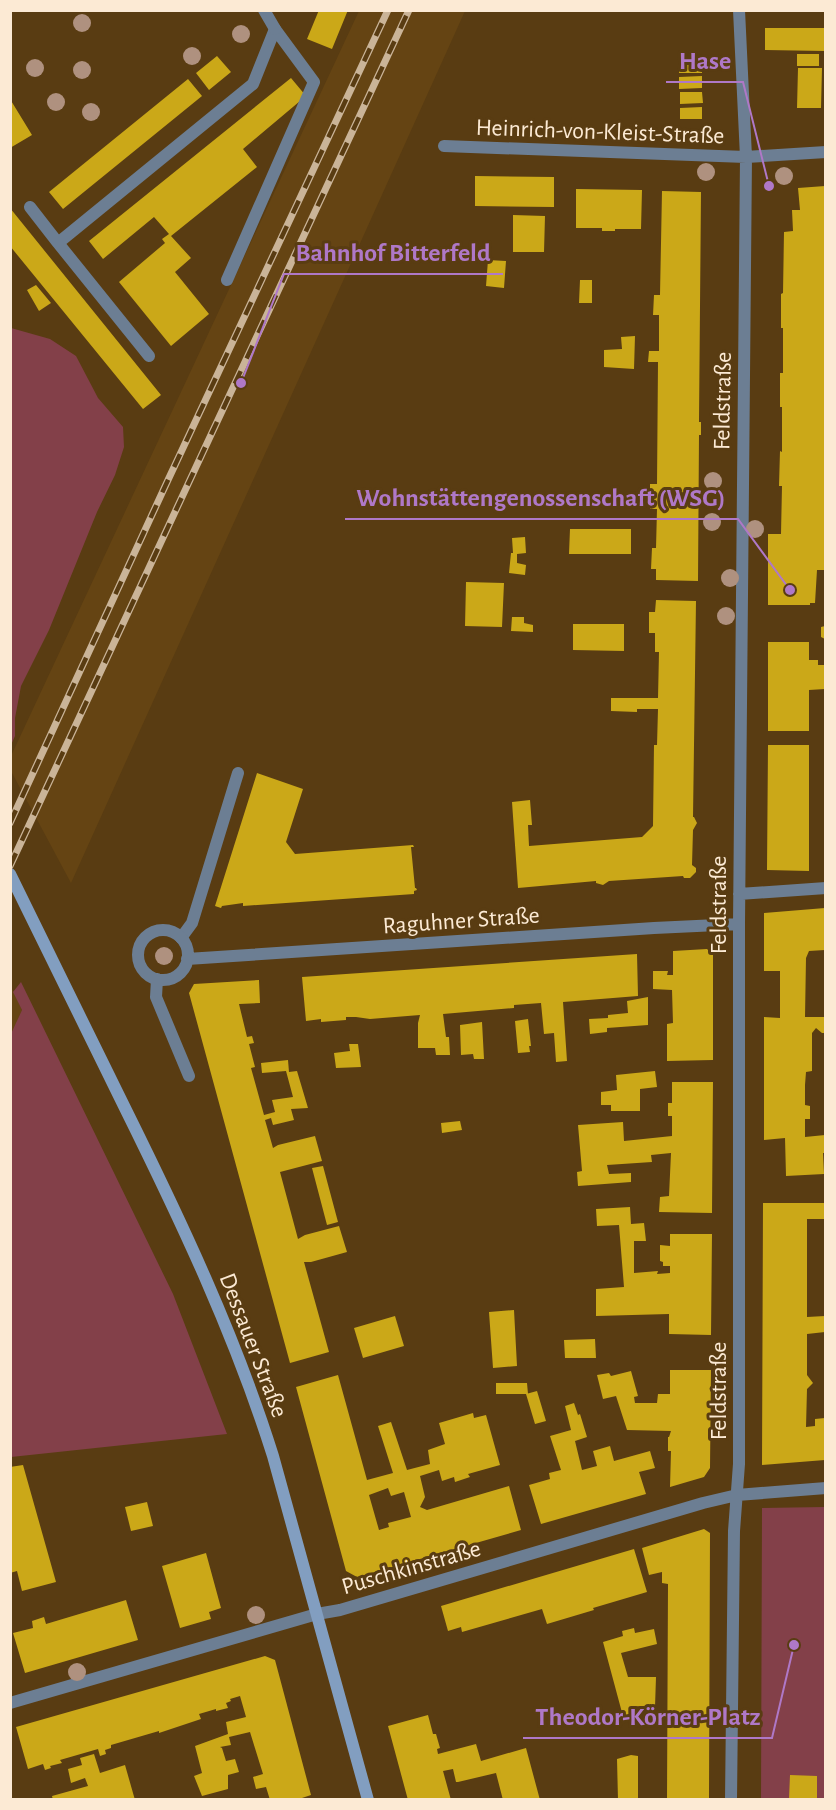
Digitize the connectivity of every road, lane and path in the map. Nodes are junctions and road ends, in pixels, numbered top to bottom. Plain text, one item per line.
1 (264, 10) edge
2 (739, 10) edge
3 (275, 29) junction
4 (444, 146) dead end
5 (825, 152) edge
6 (746, 157) junction
7 (30, 207) dead end
8 (58, 243) junction
9 (227, 280) dead end
10 (149, 356) dead end
11 (238, 773) dead end
12 (10, 874) edge
13 (825, 888) edge
14 (739, 894) junction
15 (739, 924) junction
16 (181, 938) junction
17 (187, 959) junction
18 (157, 979) junction
19 (189, 1077) dead end
20 (825, 1488) edge
21 (737, 1495) junction
22 (317, 1614) junction
23 (10, 1703) edge
24 (368, 1800) edge
25 (731, 1800) edge

1 - 3 street
2 - 6 street, Feldstraße
3 - 8 street
3 - 9 street
4 - 6 street, Heinrich-von-Kleist-Straße
5 - 6 street, Heinrich-von-Kleist-Straße
6 - 14 street, Feldstraße
7 - 8 street
8 - 10 street
11 - 16 street
12 - 22 street, Dessauer Straße
13 - 14 street
14 - 15 street, Feldstraße
15 - 17 street, Raguhner Straße
15 - 21 street, Feldstraße
16 - 17 street
16 - 18 street
17 - 18 street
18 - 19 street
20 - 21 street, Puschkinstraße
21 - 22 street, Puschkinstraße
21 - 25 street, Feldstraße
22 - 23 street, Puschkinstraße
22 - 24 street, Dessauer Straße

